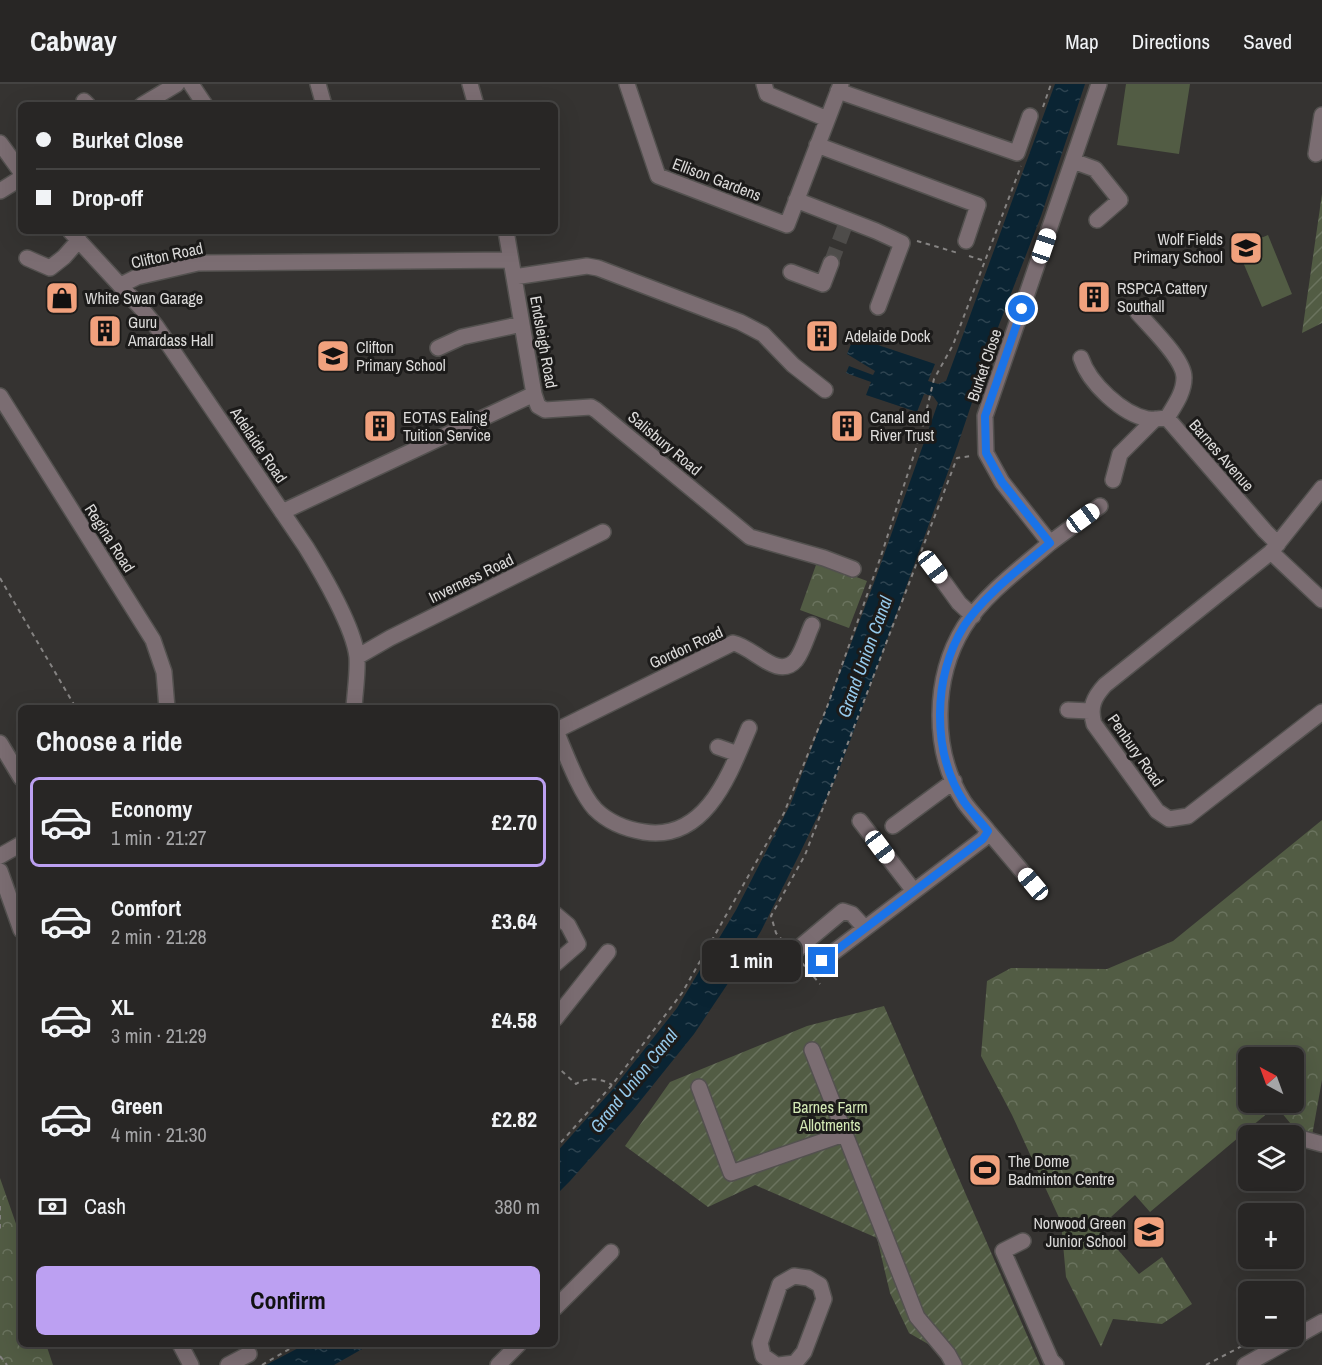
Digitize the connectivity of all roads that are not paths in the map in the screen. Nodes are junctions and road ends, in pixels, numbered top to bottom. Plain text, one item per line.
1 (177, 84) edge
2 (191, 84) edge
3 (318, 84) edge
4 (470, 84) edge
5 (627, 84) edge
6 (764, 84) edge
7 (1099, 84) edge
8 (840, 87) edge
9 (147, 102) edge
10 (203, 102) edge
11 (323, 102) edge
12 (475, 102) edge
13 (1322, 115) edge
14 (1035, 116) road end
15 (827, 119) junction
16 (0, 143) edge
17 (817, 145) junction
18 (1316, 154) dead end
19 (1073, 161) junction
20 (18, 168) edge
21 (18, 180) edge
22 (0, 192) edge
23 (796, 200) junction
24 (1097, 220) dead end
25 (506, 234) edge
26 (74, 236) edge
27 (966, 241) dead end
28 (27, 258) dead end
29 (510, 260) junction
30 (831, 263) tunnel mouth
31 (791, 272) dead end
32 (514, 277) junction
33 (121, 285) junction
34 (878, 307) dead end
35 (1138, 313) dead end
36 (522, 324) junction
37 (438, 348) dead end
38 (1081, 358) dead end
39 (825, 390) dead end
40 (534, 394) junction
41 (0, 396) edge
42 (545, 410) joint
43 (1161, 418) junction
44 (1113, 480) dead end
45 (1322, 488) edge
46 (1100, 506) dead end
47 (282, 512) junction
48 (603, 532) dead end
49 (1050, 543) junction
50 (1275, 548) junction
51 (933, 567) dead end
52 (853, 569) dead end
53 (1322, 600) edge
54 (973, 616) junction
55 (812, 625) dead end
56 (357, 657) junction
57 (167, 705) edge
58 (354, 705) edge
59 (1068, 710) dead end
60 (1090, 711) junction
61 (1322, 712) edge
62 (749, 728) dead end
63 (558, 730) edge
64 (558, 737) edge
65 (0, 743) edge
66 (718, 747) dead end
67 (738, 754) junction
68 (18, 773) edge
69 (954, 781) junction
70 (860, 821) dead end
71 (893, 826) dead end
72 (988, 831) junction
73 (18, 846) edge
74 (0, 856) edge
75 (0, 871) edge
76 (1033, 884) dead end
77 (914, 891) junction
78 (558, 917) edge
79 (18, 922) edge
80 (861, 931) junction
81 (608, 952) dead end
82 (787, 957) road end
83 (558, 961) edge
84 (822, 961) dead end
85 (558, 1015) edge
86 (812, 1050) dead end
87 (699, 1088) dead end
88 (844, 1134) junction
89 (1304, 1139) edge
90 (1322, 1144) edge
91 (1023, 1241) dead end
92 (611, 1252) dead end
93 (558, 1305) edge
94 (1322, 1322) edge
95 (182, 1347) edge
96 (516, 1347) edge
97 (252, 1357) edge
98 (191, 1365) edge
99 (228, 1365) edge
100 (498, 1365) edge
101 (778, 1365) edge
102 (954, 1365) edge
103 (1056, 1365) edge
104 (1245, 1365) edge

1 - 9 street
2 - 10 street
3 - 11 street
4 - 12 street
5 - 23 street, Ellison Gardens
6 - 15 street
7 - 19 street, Burket Close
8 - 14 street
8 - 15 street
13 - 18 street
15 - 17 street
16 - 20 street
17 - 23 street
17 - 27 street
19 - 24 street
19 - 49 street, Burket Close
21 - 22 street
23 - 34 street
25 - 29 street, Endsleigh Road
26 - 28 street
26 - 33 street, Adelaide Road
29 - 32 street, Endsleigh Road
29 - 33 street, Clifton Road
30 - 31 street
32 - 36 street, Endsleigh Road
32 - 39 street, Endsleigh Road
33 - 47 street, Adelaide Road
35 - 43 street
36 - 37 street
36 - 40 street, Endsleigh Road
38 - 43 street
40 - 42 street, Endsleigh Road
40 - 47 street
41 - 57 street, Regina Road
42 - 52 street, Salisbury Road
43 - 44 street
43 - 50 street, Barnes Avenue
45 - 50 street, Penbury Road
46 - 49 street
47 - 56 street, Adelaide Road
48 - 56 street, Inverness Road
49 - 54 street
50 - 53 street, Barnes Avenue
50 - 60 street, Penbury Road
51 - 54 street
54 - 69 street
55 - 63 street, Gordon Road
56 - 58 street, Adelaide Road
59 - 60 street
60 - 61 street, Penbury Road
62 - 67 street
64 - 67 street
65 - 68 street
66 - 67 street
69 - 71 street
69 - 72 street
70 - 77 street
72 - 76 street
72 - 77 street
73 - 74 street
75 - 79 street
77 - 80 street
78 - 83 street
80 - 82 street
80 - 84 street
81 - 85 street
86 - 88 street
87 - 88 street
88 - 102 street
89 - 90 street
91 - 103 street
92 - 93 street
94 - 104 street
95 - 98 street
96 - 100 street
97 - 99 street
101 - 101 street

